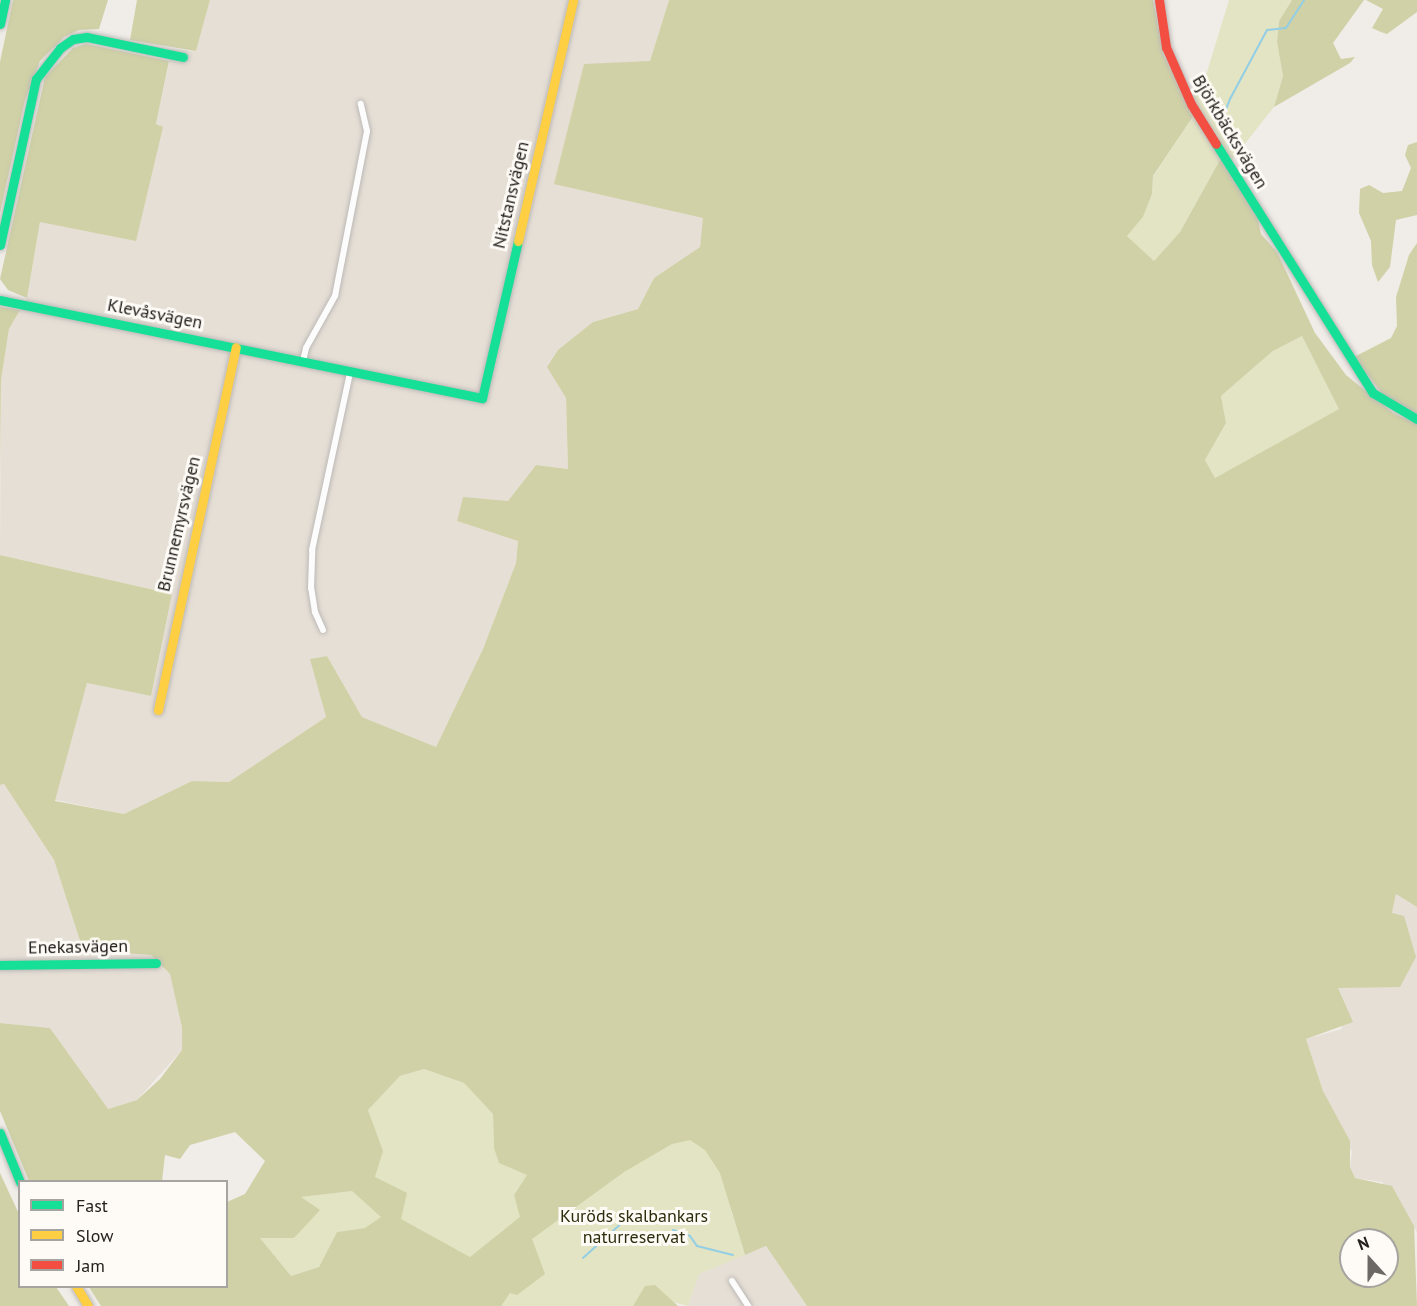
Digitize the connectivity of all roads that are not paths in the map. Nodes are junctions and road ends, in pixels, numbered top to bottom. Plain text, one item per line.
1 (5, 0) edge
2 (573, 0) edge
3 (1159, 0) edge
4 (0, 24) edge
5 (183, 57) dead end
6 (361, 104) dead end
7 (0, 245) edge
8 (0, 300) edge
9 (236, 347) junction
10 (303, 361) junction
11 (350, 372) junction
12 (482, 398) joint
13 (1417, 419) edge
14 (323, 630) dead end
15 (158, 710) dead end
16 (156, 963) dead end
17 (0, 965) edge
18 (0, 1133) edge
19 (19, 1180) edge
20 (732, 1281) dead end
21 (77, 1288) edge
22 (88, 1306) edge
23 (748, 1306) edge

1 - 4 street
2 - 12 street, Nitstansvägen
3 - 13 street, Björkbäcksvägen
5 - 7 street
6 - 10 street
8 - 9 street, Klevåsvägen
9 - 10 street, Klevåsvägen
9 - 15 street, Brunnemyrsvägen
10 - 11 street, Klevåsvägen
11 - 12 street, Klevåsvägen
11 - 14 street
16 - 17 street, Enekasvägen
18 - 19 street
20 - 23 street
21 - 22 street

